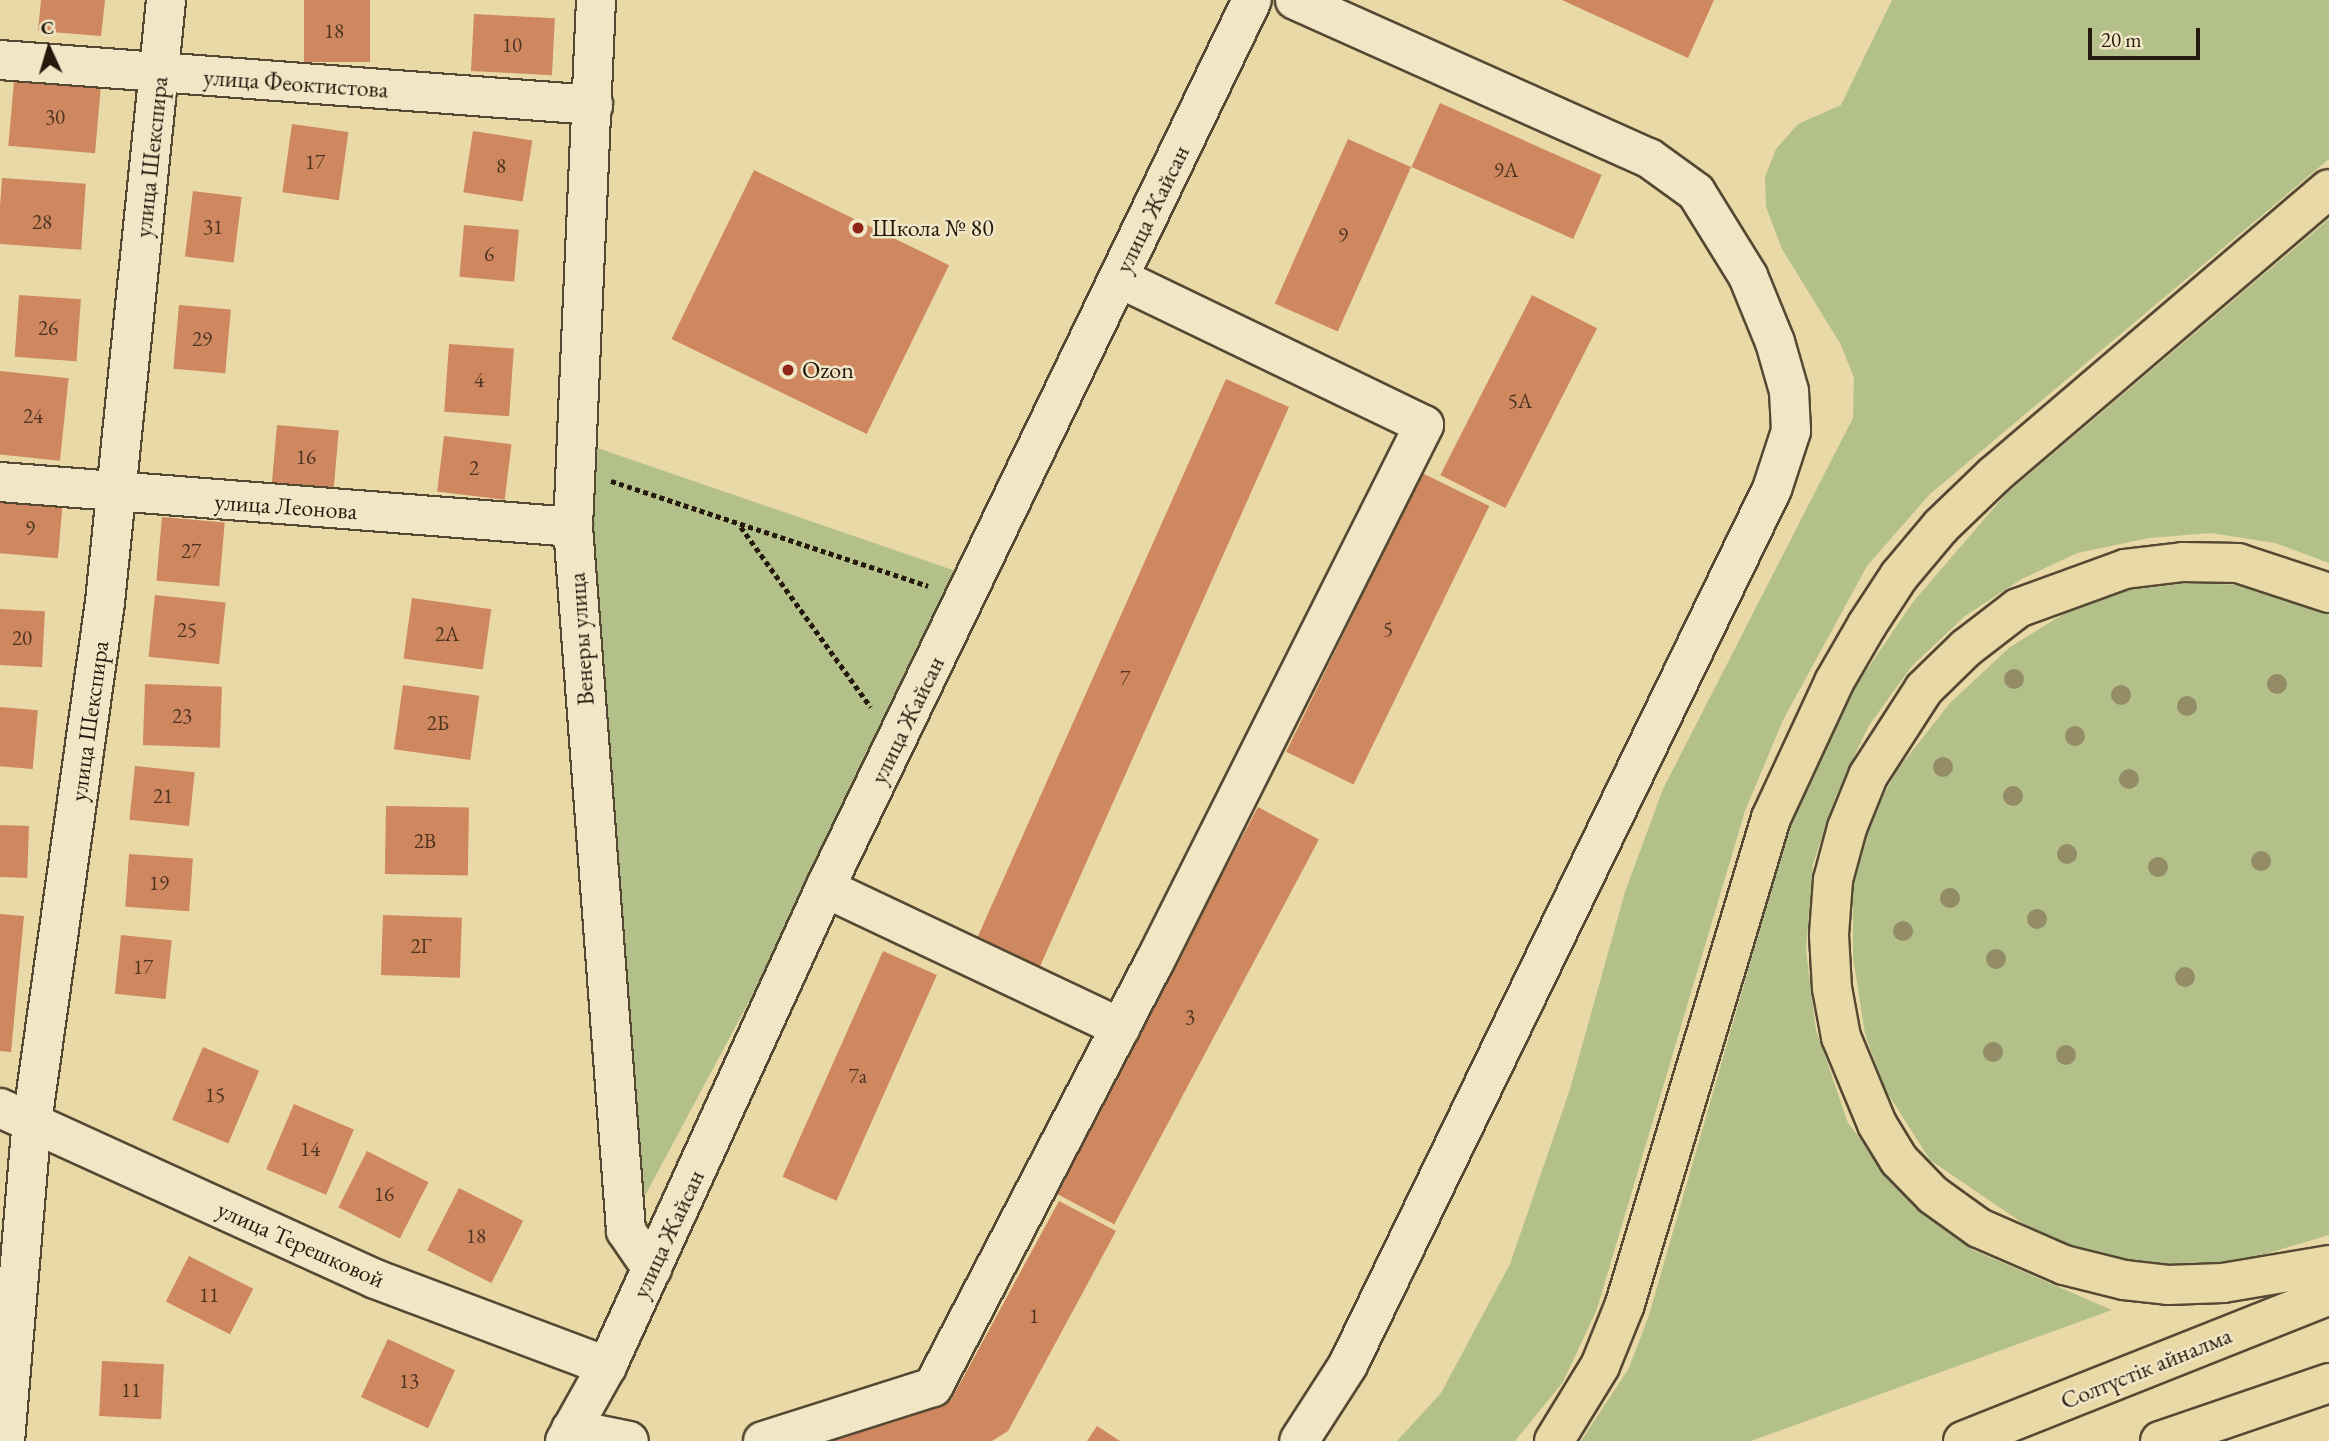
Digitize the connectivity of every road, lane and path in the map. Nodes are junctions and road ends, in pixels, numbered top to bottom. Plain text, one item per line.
1 (166, 0) edge
2 (597, 0) edge
3 (1252, 0) edge
4 (1295, 0) edge
5 (0, 60) edge
6 (160, 72) junction
7 (593, 105) junction
8 (2329, 189) edge
9 (1119, 278) junction
10 (576, 468) junction
11 (0, 482) edge
12 (114, 494) junction
13 (740, 526) junction
14 (573, 527) junction
15 (2329, 593) edge
16 (966, 598) junction
17 (896, 743) junction
18 (825, 888) junction
19 (1121, 1028) junction
20 (16, 1115) edge
21 (2329, 1265) edge
22 (652, 1269) junction
23 (2329, 1295) edge
24 (607, 1366) junction
25 (2329, 1382) edge
26 (568, 1435) edge
27 (5, 1441) edge
28 (629, 1441) edge
29 (763, 1441) edge
30 (1299, 1441) edge
31 (1554, 1441) edge
32 (1963, 1441) edge
33 (2160, 1441) edge

1 - 6 street, улица Шекспира
2 - 7 street, Венеры улица
3 - 9 street, улица Жайсан
4 - 30 street
5 - 6 street, улица Феоктистова
6 - 7 street, улица Феоктистова
6 - 12 street, улица Шекспира
7 - 10 street, Венеры улица
8 - 31 main road
9 - 16 street, улица Жайсан
9 - 19 street
10 - 13 path
10 - 14 street, Венеры улица
11 - 12 street, улица Леонова
12 - 14 street, улица Леонова
12 - 20 street, улица Шекспира
13 - 16 path
13 - 17 path
14 - 22 street, Венеры улица
15 - 21 main road
16 - 17 street, улица Жайсан
17 - 18 street, улица Жайсан
18 - 19 street
18 - 22 street, улица Жайсан
19 - 29 street
20 - 24 street, улица Терешковой
20 - 27 street, улица Шекспира
22 - 24 street, улица Жайсан
23 - 32 main road, Солтүстік айналма
24 - 26 street, улица Жайсан
25 - 33 main road
26 - 28 street

